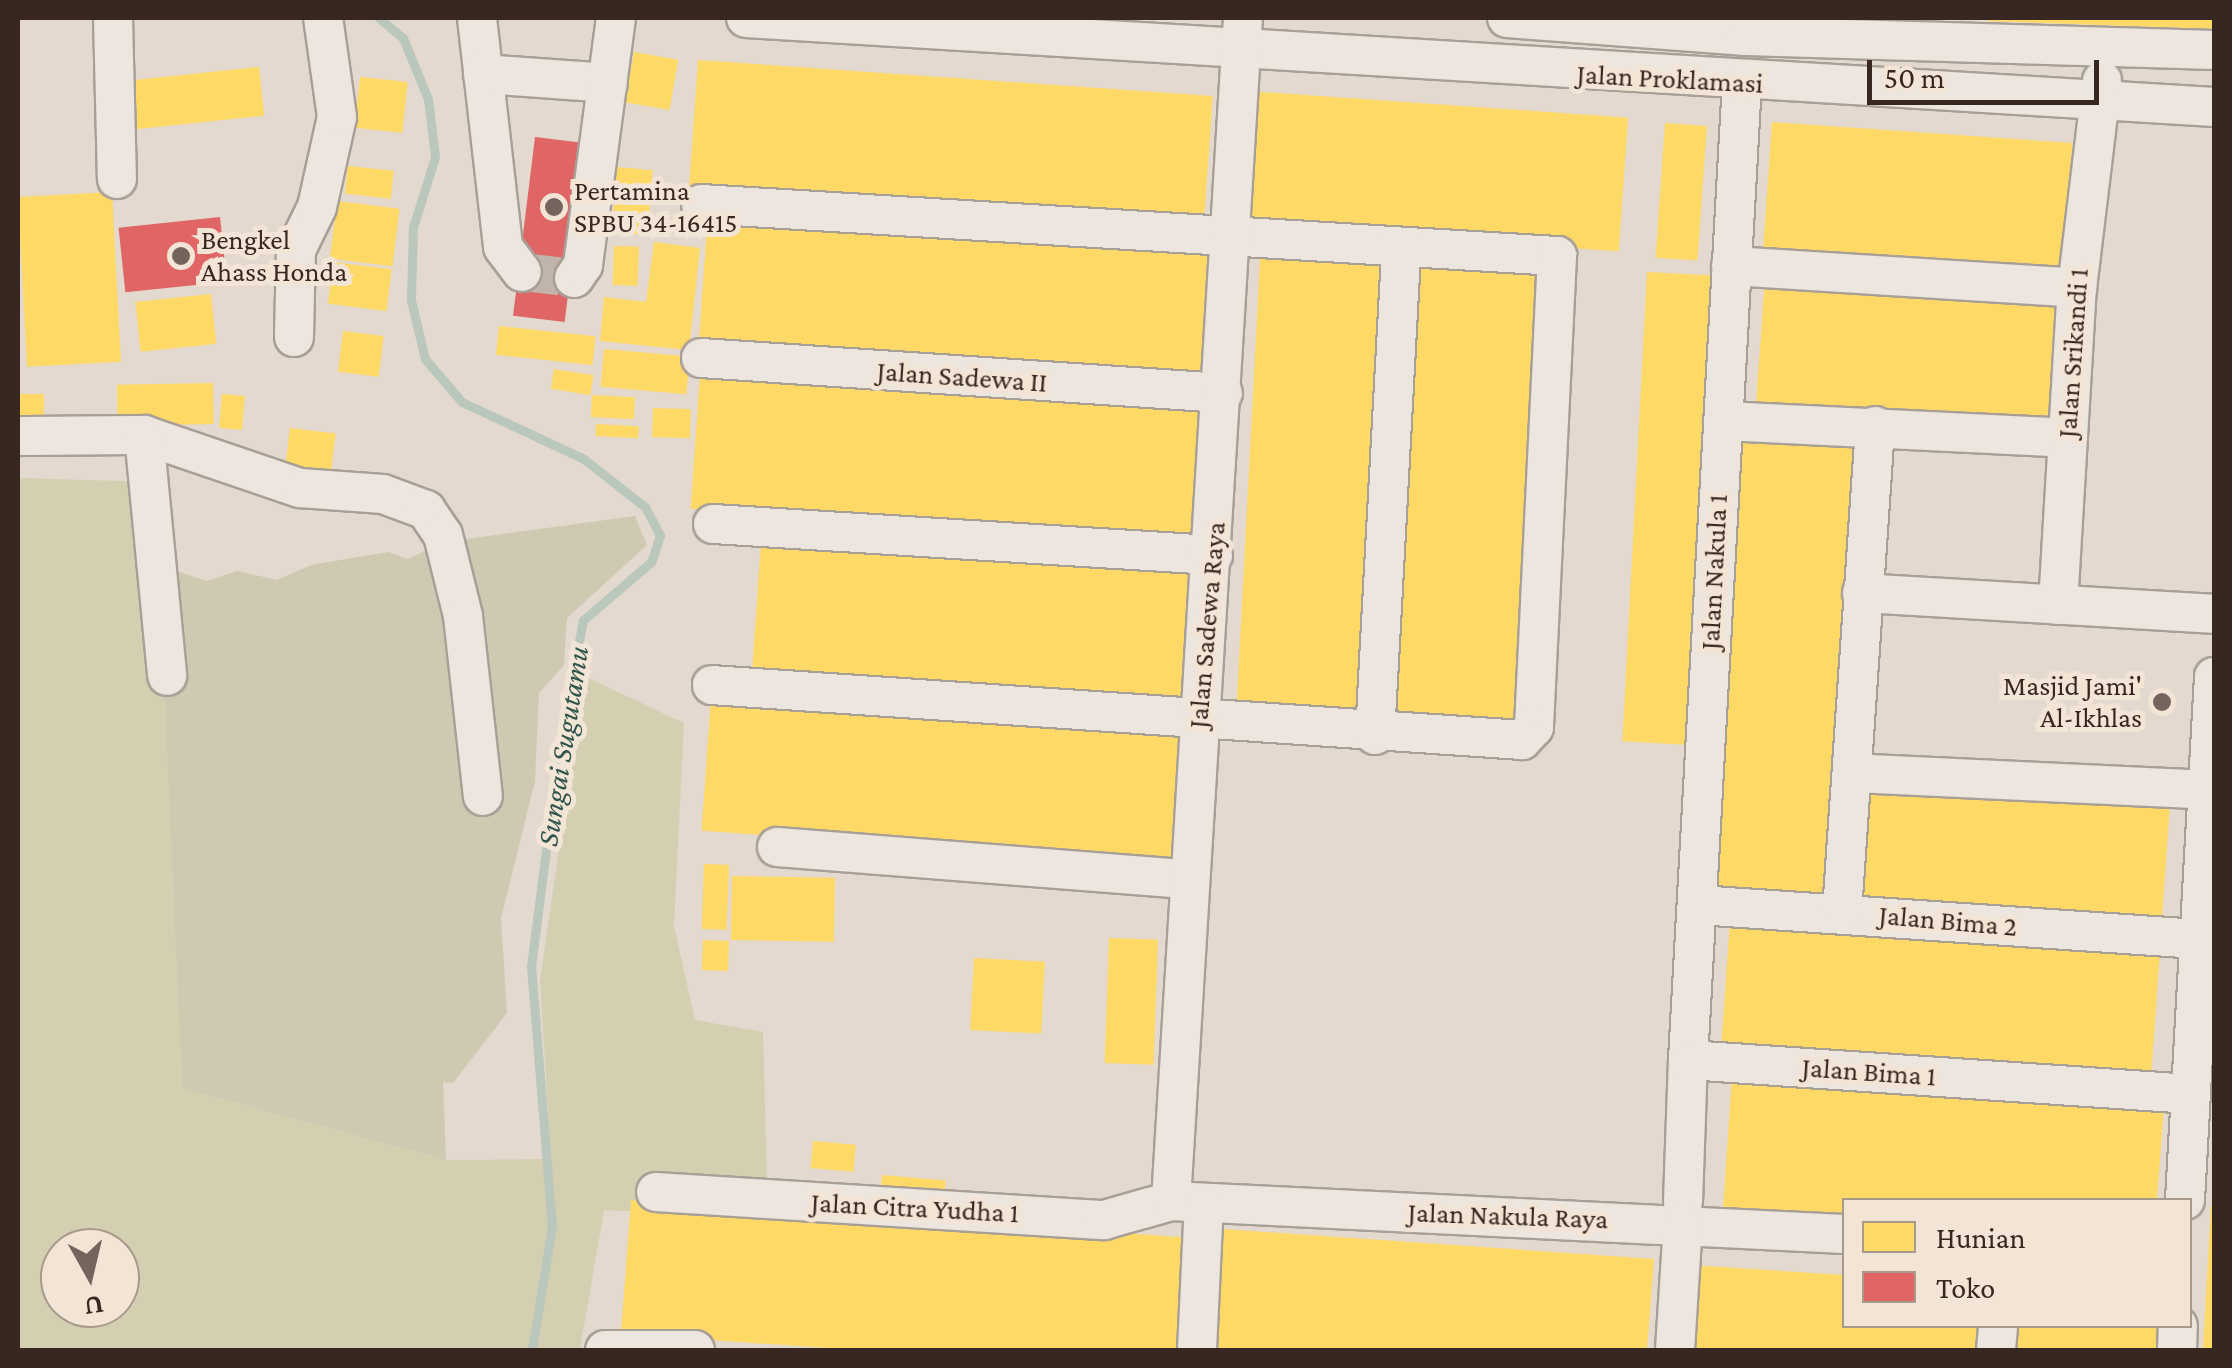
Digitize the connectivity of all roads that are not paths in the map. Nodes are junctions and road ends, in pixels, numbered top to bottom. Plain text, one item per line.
1 (113, 18) edge
2 (324, 18) edge
3 (477, 18) edge
4 (616, 18) edge
5 (746, 18) edge
6 (1506, 18) edge
7 (1746, 27) edge
8 (1242, 34) edge
9 (2106, 48) junction
10 (2214, 50) edge
11 (483, 74) junction
12 (608, 83) junction
13 (1742, 83) junction
14 (2099, 102) junction
15 (2214, 107) edge
16 (116, 179) dead end
17 (701, 204) dead end
18 (1230, 237) junction
19 (1401, 249) junction
20 (1731, 266) junction
21 (522, 272) dead end
22 (574, 278) dead end
23 (2076, 288) junction
24 (294, 337) dead end
25 (701, 358) dead end
26 (1224, 393) junction
27 (1723, 421) junction
28 (1874, 426) junction
29 (144, 435) junction
30 (18, 436) edge
31 (2068, 438) junction
32 (712, 524) dead end
33 (1212, 554) junction
34 (1862, 593) junction
35 (2058, 605) junction
36 (2214, 614) edge
37 (167, 676) dead end
38 (2214, 676) edge
39 (712, 685) dead end
40 (1199, 721) junction
41 (1375, 736) junction
42 (1852, 772) junction
43 (2207, 790) junction
44 (483, 796) dead end
45 (777, 847) dead end
46 (1186, 878) junction
47 (1698, 905) junction
48 (1842, 912) junction
49 (2198, 939) junction
50 (1688, 1060) junction
51 (2199, 1082) edge
52 (656, 1192) dead end
53 (2185, 1198) edge
54 (1187, 1202) junction
55 (1683, 1212) junction
56 (1842, 1234) edge
57 (605, 1347) edge
58 (694, 1350) edge
59 (1197, 1350) edge
60 (1675, 1350) edge

1 - 16 street
2 - 24 street
3 - 11 street
4 - 12 street
5 - 8 street, Jalan Proklamasi
6 - 7 street, Jalan Proklamasi
7 - 9 street, Jalan Proklamasi
8 - 13 street, Jalan Proklamasi
8 - 18 street, Jalan Sadewa Raya
9 - 10 street, Jalan Proklamasi
9 - 14 street
11 - 12 street
11 - 21 street
12 - 22 street
13 - 14 street, Jalan Proklamasi
13 - 20 street, Jalan Nakula 1
14 - 15 street, Jalan Proklamasi
14 - 23 street, Jalan Srikandi 1
17 - 18 street
18 - 19 street
18 - 26 street, Jalan Sadewa Raya
19 - 41 street
19 - 41 street
20 - 23 street
20 - 27 street, Jalan Nakula 1
23 - 31 street, Jalan Srikandi 1
25 - 26 street, Jalan Sadewa II
26 - 33 street, Jalan Sadewa Raya
27 - 28 street
27 - 47 street, Jalan Nakula 1
28 - 31 street
28 - 34 street
29 - 30 street
29 - 37 street
29 - 44 street
31 - 35 street, Jalan Srikandi 1
32 - 33 street
33 - 40 street, Jalan Sadewa Raya
34 - 35 street
34 - 42 street
35 - 36 street
38 - 43 street
39 - 40 street
40 - 41 street
40 - 46 street, Jalan Sadewa Raya
42 - 43 street
42 - 48 street
43 - 49 street
45 - 46 street
46 - 54 street, Jalan Sadewa Raya
47 - 48 street, Jalan Bima 2
47 - 50 street, Jalan Nakula 1
48 - 49 street, Jalan Bima 2
49 - 51 street
50 - 51 street, Jalan Bima 1
50 - 55 street
51 - 53 street
52 - 54 street, Jalan Citra Yudha 1
54 - 55 street, Jalan Nakula Raya
54 - 59 street, Jalan Sadewa Raya
55 - 56 street, Jalan Nakula Raya
55 - 60 street
57 - 58 street

